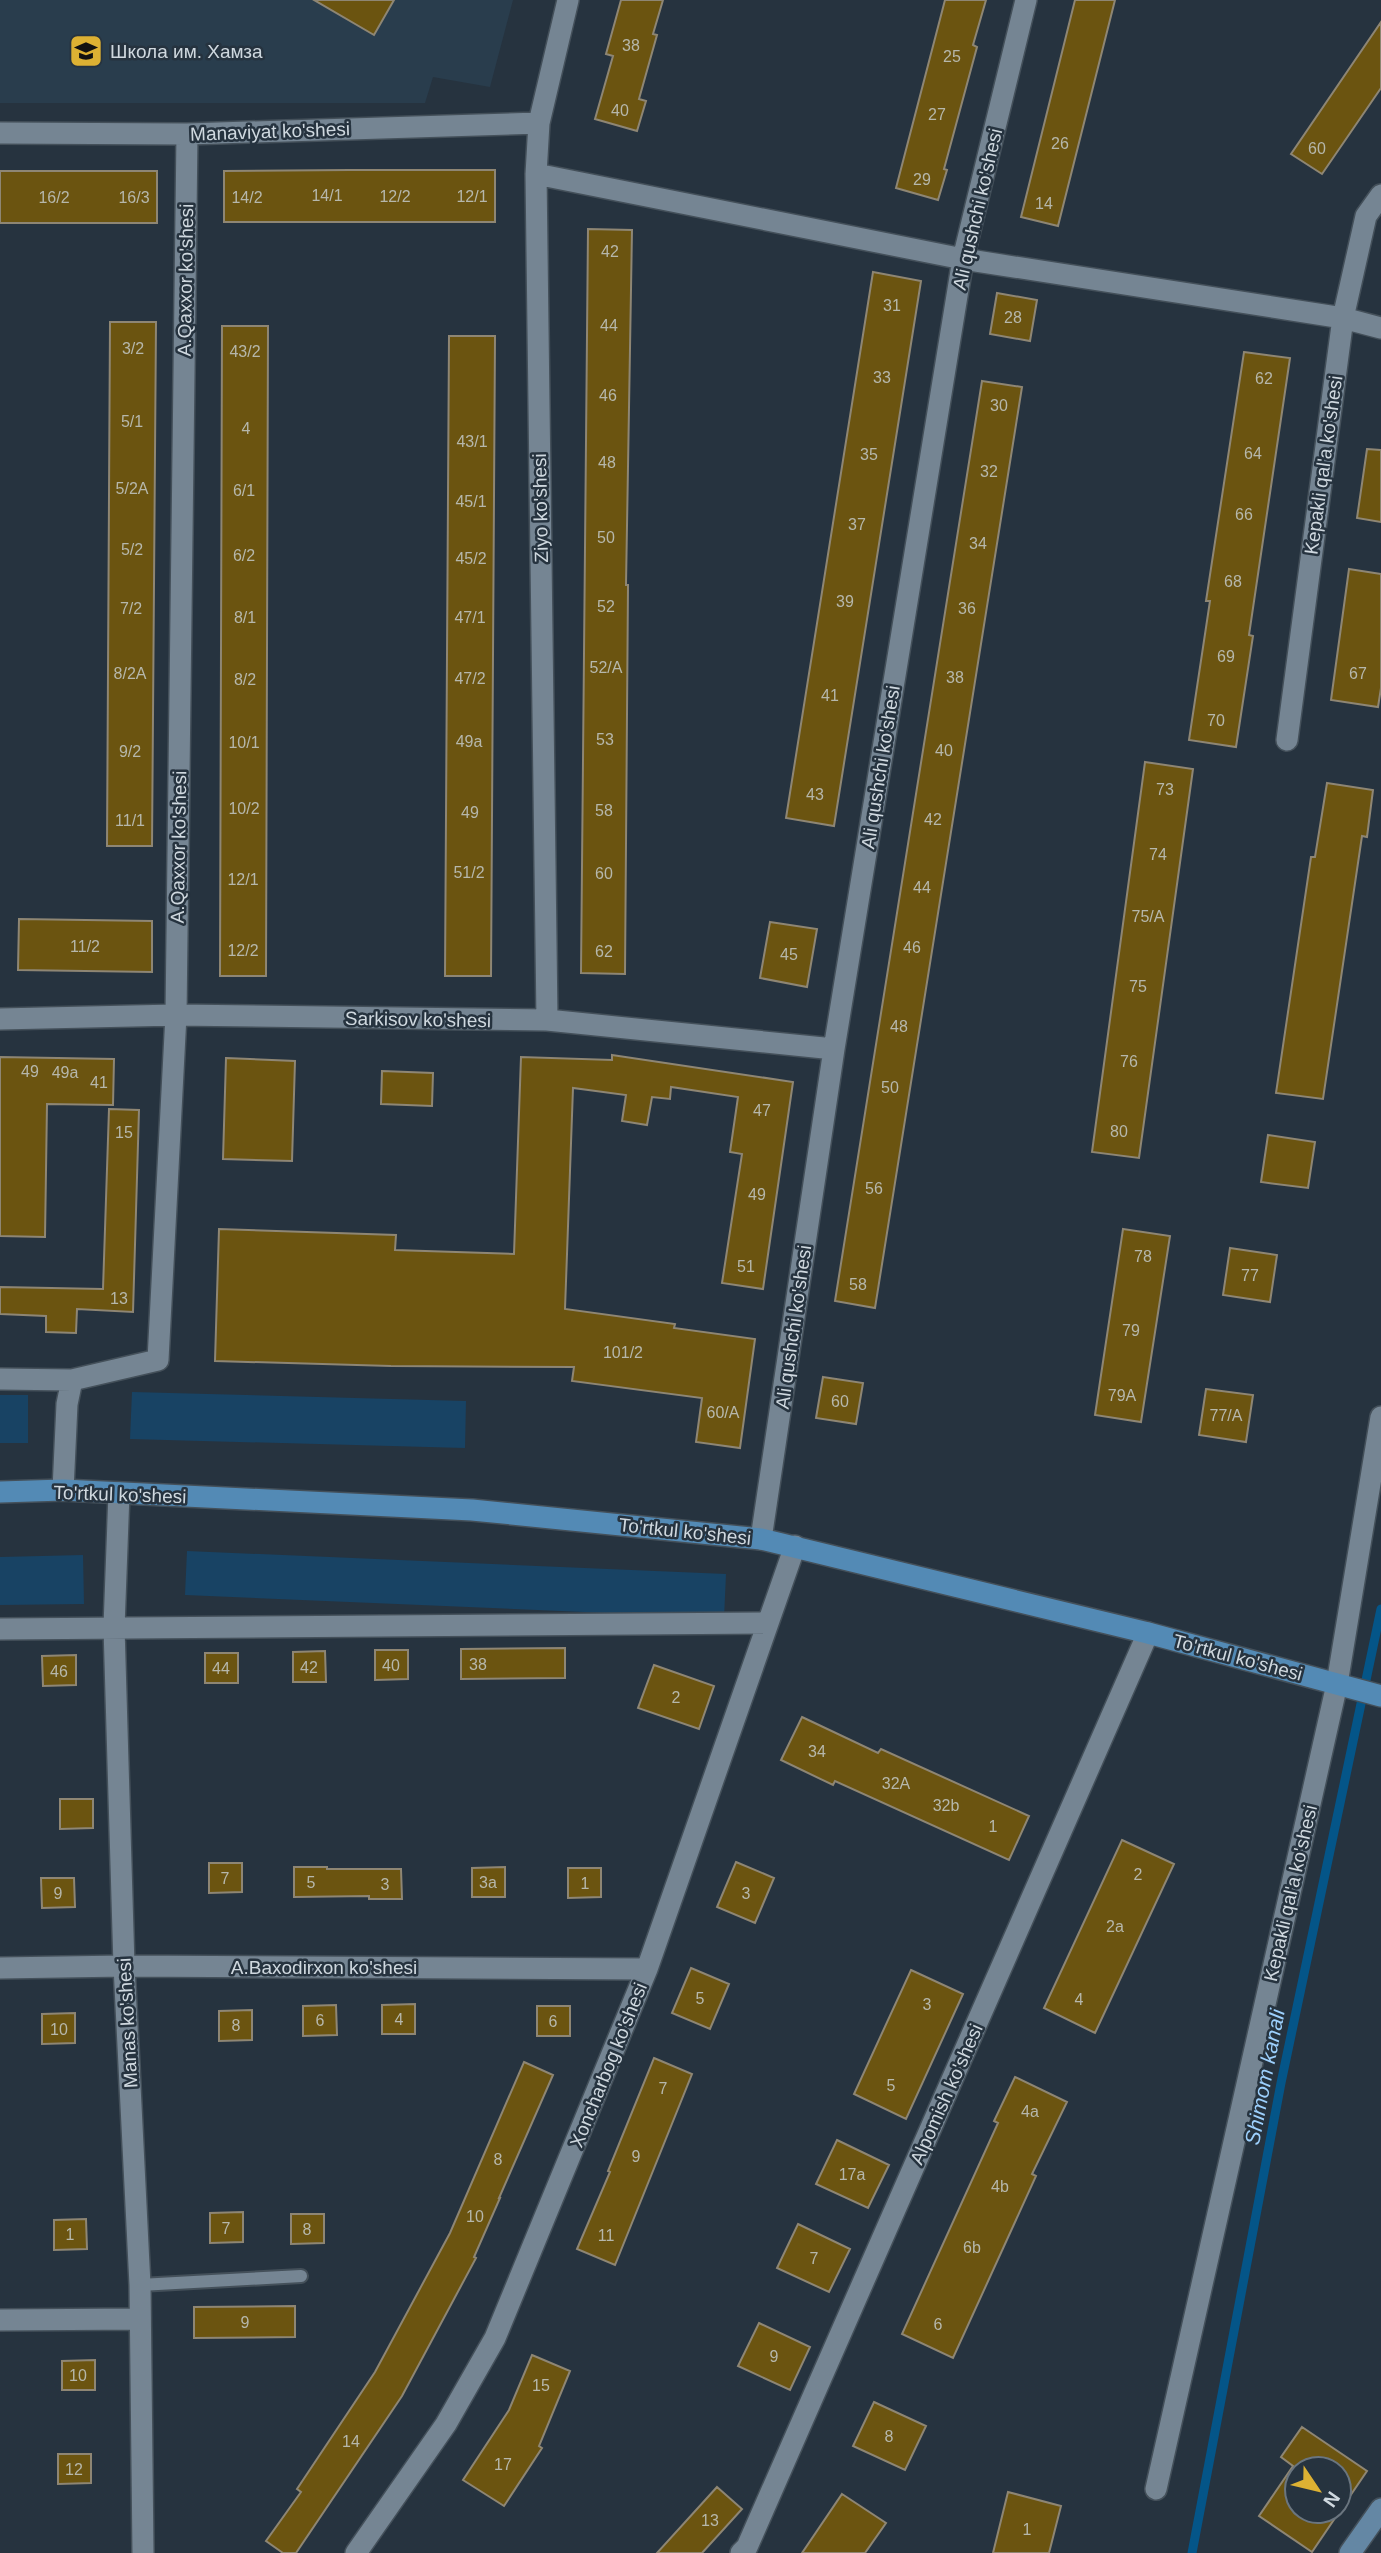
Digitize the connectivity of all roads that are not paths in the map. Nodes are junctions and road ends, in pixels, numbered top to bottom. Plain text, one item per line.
1 (568, 0) edge
2 (1026, 0) edge
3 (539, 123) junction
4 (0, 133) edge
5 (187, 134) junction
6 (536, 174) junction
7 (1381, 195) edge
8 (963, 259) junction
9 (1343, 318) junction
10 (1381, 328) edge
11 (1287, 740) dead end
12 (176, 1016) junction
13 (0, 1019) edge
14 (547, 1020) junction
15 (834, 1049) junction
16 (0, 1379) edge
17 (72, 1380) junction
18 (1381, 1417) edge
19 (63, 1490) junction
20 (0, 1492) edge
21 (119, 1493) junction
22 (761, 1539) junction
23 (795, 1546) junction
24 (768, 1623) junction
25 (114, 1627) junction
26 (0, 1629) edge
27 (1148, 1633) junction
28 (1345, 1686) junction
29 (1381, 1696) edge
30 (124, 1966) junction
31 (0, 1968) edge
32 (647, 1969) junction
33 (301, 2276) dead end
34 (140, 2285) junction
35 (140, 2319) junction
36 (0, 2320) edge
37 (1156, 2489) dead end
38 (1381, 2509) edge
39 (143, 2553) edge
40 (356, 2553) edge
41 (741, 2553) edge
42 (1350, 2553) edge

1 - 3 street, Ziyo ko'shesi
2 - 8 street, Ali qushchi ko'shesi
3 - 5 street, Manaviyat ko'shesi
3 - 6 street, Ziyo ko'shesi
4 - 5 street, Manaviyat ko'shesi
5 - 12 street, A.Qaxxor ko'shesi
6 - 8 street
6 - 14 street, Ziyo ko'shesi
7 - 9 street, Kepakli qal'a ko'shesi
8 - 9 street
8 - 15 street, Ali qushchi ko'shesi
9 - 10 street
9 - 11 street, Kepakli qal'a ko'shesi
12 - 13 street, Sarkisov ko'shesi
12 - 14 street, Sarkisov ko'shesi
12 - 17 street, A.Qaxxor ko'shesi
14 - 15 street, Sarkisov ko'shesi
15 - 22 street, Ali qushchi ko'shesi
16 - 17 street
17 - 19 street
18 - 28 street, Kepakli qal'a ko'shesi
19 - 20 main road, To'rtkul ko'shesi
19 - 21 main road, To'rtkul ko'shesi
21 - 22 main road, To'rtkul ko'shesi
21 - 25 street, Manas ko'shesi
22 - 23 main road, To'rtkul ko'shesi
23 - 24 street, Xoncharbog ko'shesi
23 - 27 main road, To'rtkul ko'shesi
24 - 25 street
24 - 32 street, Xoncharbog ko'shesi
25 - 26 street
25 - 30 street, Manas ko'shesi
27 - 28 main road, To'rtkul ko'shesi
27 - 41 street, Alpomish ko'shesi
28 - 29 main road, To'rtkul ko'shesi
28 - 37 street, Kepakli qal'a ko'shesi
30 - 31 street, A.Baxodirxon ko'shesi
30 - 32 street, A.Baxodirxon ko'shesi
30 - 34 street, Manas ko'shesi
32 - 40 street, Xoncharbog ko'shesi
33 - 34 lane
34 - 35 street, Manas ko'shesi
35 - 36 street
35 - 39 street, Manas ko'shesi
38 - 42 main road

